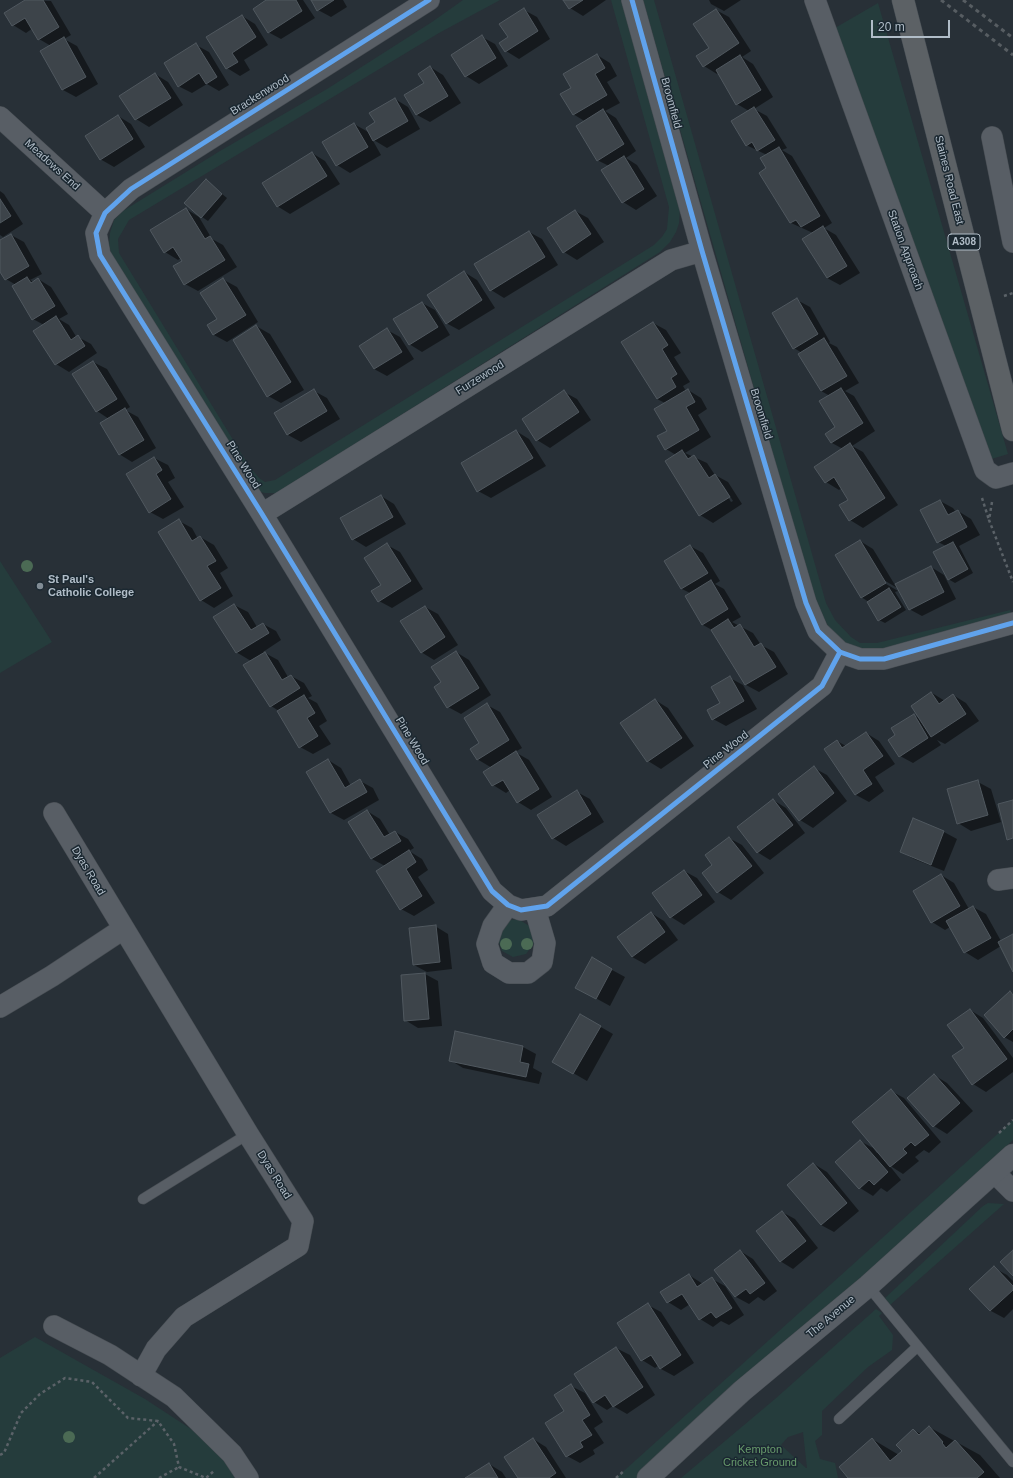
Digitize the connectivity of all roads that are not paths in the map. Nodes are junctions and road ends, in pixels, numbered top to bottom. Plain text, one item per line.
1 (429, 0) edge
2 (632, 0) edge
3 (815, 0) edge
4 (903, 0) edge
5 (0, 117) edge
6 (992, 137) dead end
7 (105, 213) junction
8 (1013, 242) edge
9 (702, 251) junction
10 (1013, 430) edge
11 (1005, 475) edge
12 (262, 514) junction
13 (1013, 623) edge
14 (840, 652) junction
15 (54, 813) dead end
16 (508, 905) junction
17 (535, 909) junction
18 (123, 928) junction
19 (0, 1007) edge
20 (248, 1134) junction
21 (1013, 1155) edge
22 (994, 1172) junction
23 (1013, 1191) edge
24 (143, 1199) dead end
25 (868, 1286) junction
26 (54, 1326) dead end
27 (917, 1347) junction
28 (141, 1376) junction
29 (839, 1419) dead end
30 (1013, 1462) edge
31 (248, 1478) edge
32 (648, 1478) edge

1 - 7 street, Brackenwood
2 - 9 street, Broomfield
3 - 11 street, Station Approach
4 - 10 highway, Staines Road East / A308
5 - 7 street, Meadows End
6 - 8 street
7 - 12 street, Pine Wood
9 - 12 street, Furzewood
9 - 14 street, Broomfield
12 - 16 street, Pine Wood
13 - 14 street, Broomfield
14 - 17 street, Pine Wood
15 - 18 street, Dyas Road
16 - 17 street, Pine Wood
16 - 17 street
18 - 19 street
18 - 20 street, Dyas Road
20 - 24 lane
20 - 28 street, Dyas Road
21 - 22 street, The Avenue
22 - 23 street
22 - 25 street, The Avenue
25 - 27 lane
25 - 32 street, The Avenue
26 - 28 street
27 - 29 lane
27 - 30 lane
28 - 31 street

